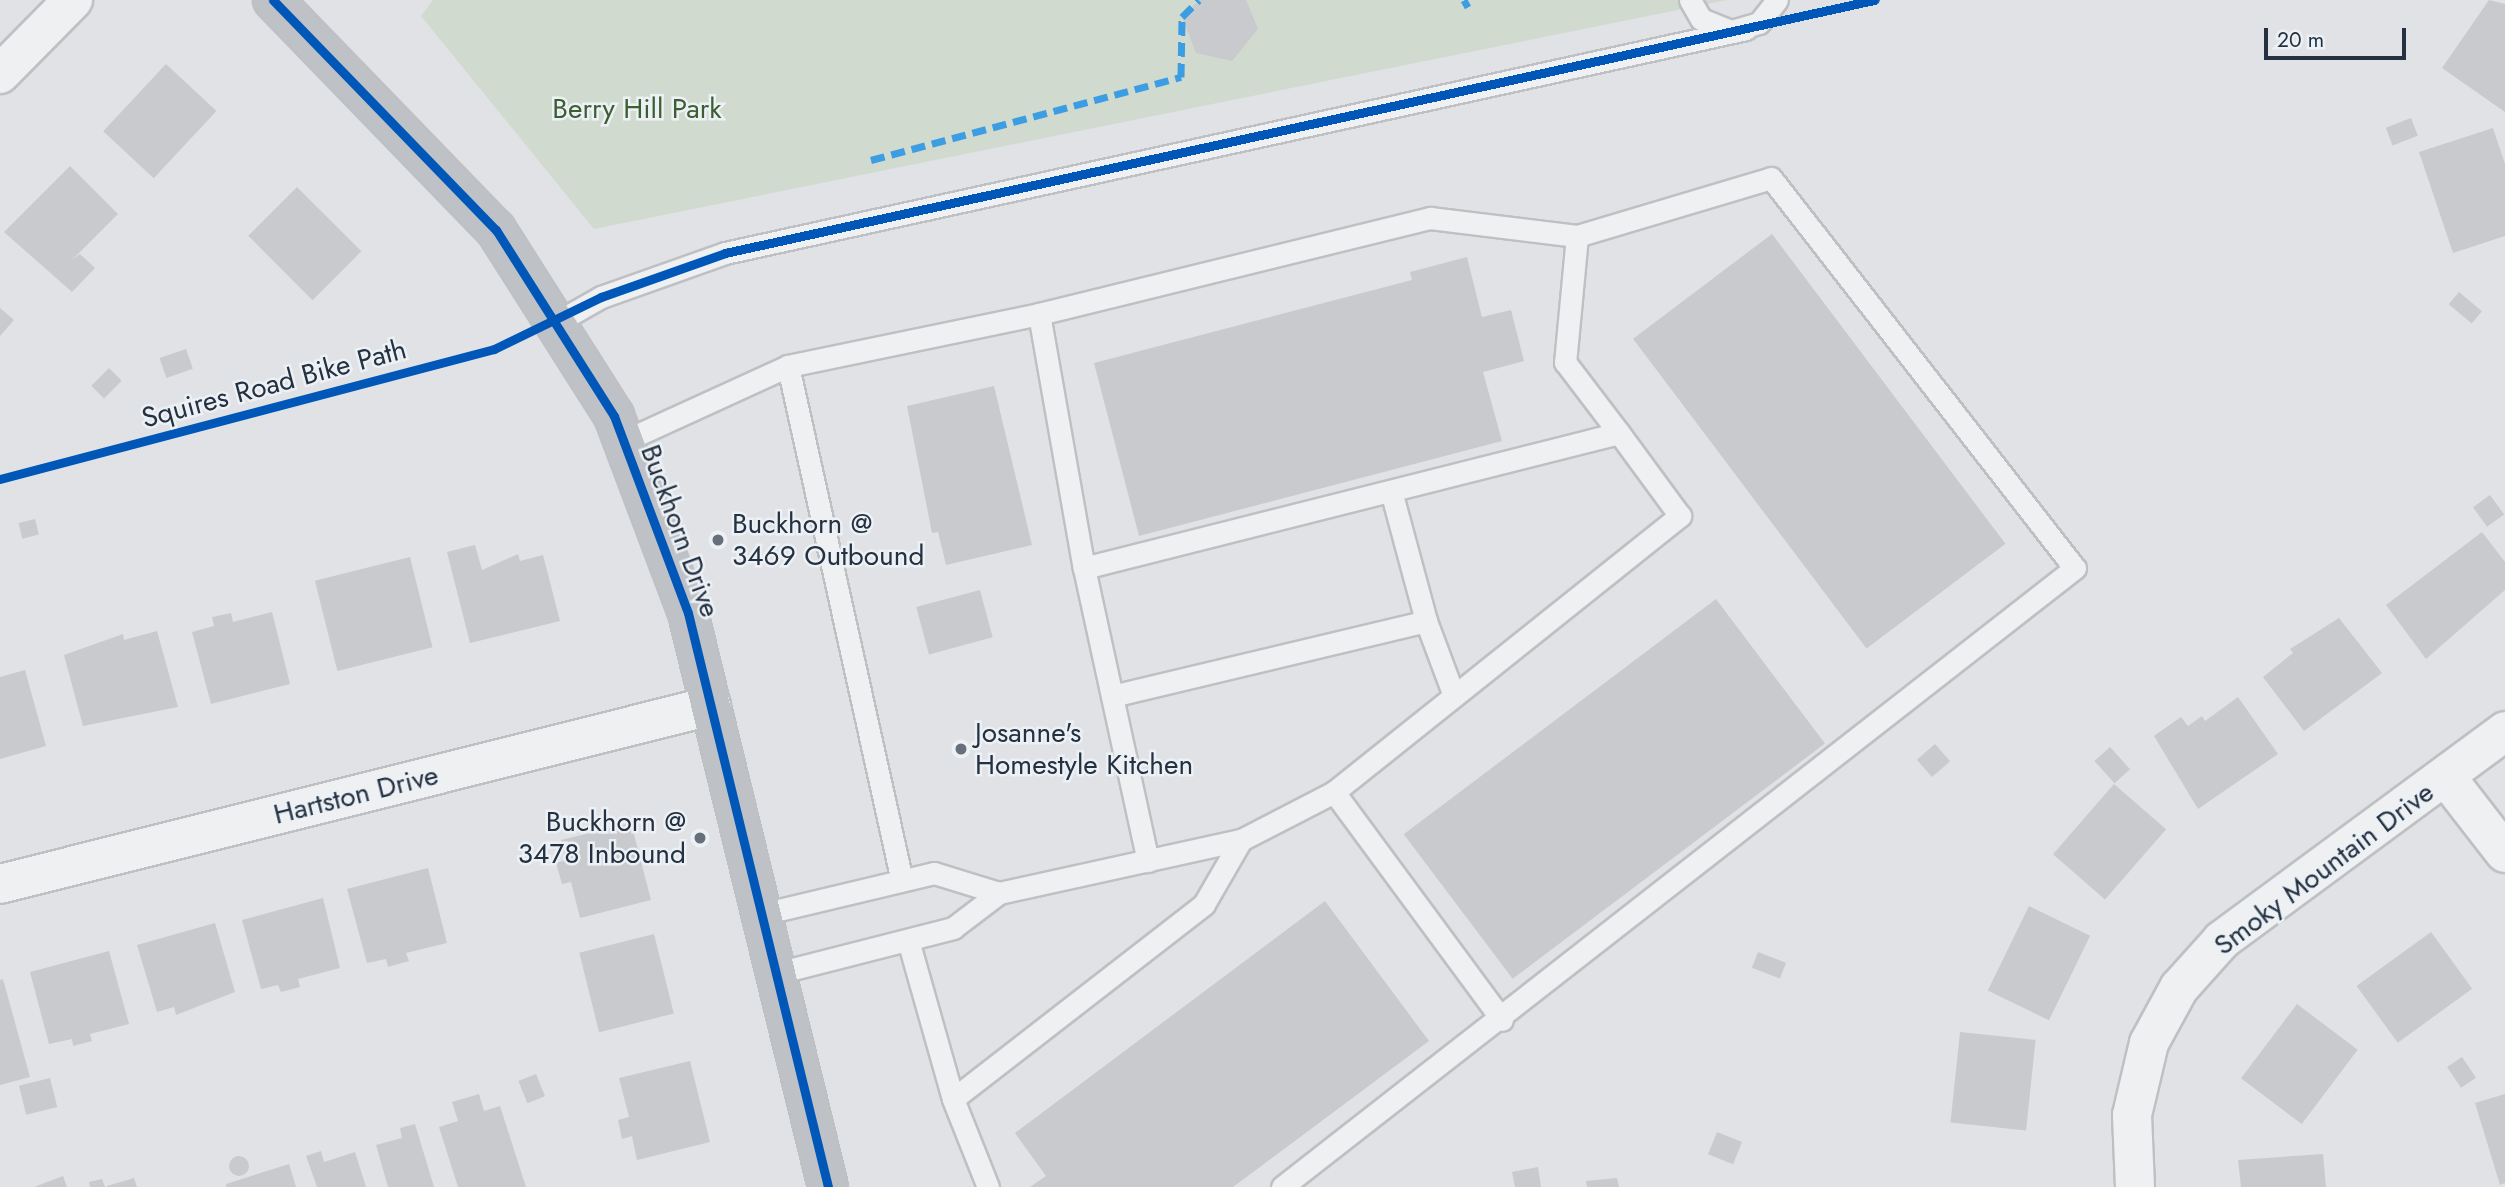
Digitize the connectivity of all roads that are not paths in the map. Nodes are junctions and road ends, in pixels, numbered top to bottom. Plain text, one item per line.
1 (73, 0) edge
2 (273, 0) edge
3 (1690, 0) edge
4 (1777, 0) edge
5 (1746, 29) junction
6 (0, 74) edge
7 (1577, 236) junction
8 (1040, 314) junction
9 (557, 322) junction
10 (788, 366) junction
11 (1619, 433) junction
12 (624, 441) junction
13 (1391, 491) junction
14 (1084, 568) junction
15 (1426, 621) junction
16 (1112, 695) junction
17 (1454, 696) junction
18 (711, 706) junction
19 (2505, 731) edge
20 (2446, 777) junction
21 (1334, 792) junction
22 (1241, 840) junction
23 (2505, 853) edge
24 (1147, 861) junction
25 (902, 881) junction
26 (0, 884) edge
27 (999, 893) junction
28 (762, 914) junction
29 (908, 940) junction
30 (777, 973) junction
31 (1503, 1020) junction
32 (953, 1098) junction
33 (828, 1187) edge
34 (988, 1187) edge
35 (1282, 1187) edge
36 (2135, 1187) edge

1 - 6 street
2 - 9 street, Buckhorn Drive
3 - 5 lane
4 - 5 lane
5 - 9 lane
7 - 8 lane
7 - 11 lane
7 - 31 lane
8 - 10 lane
8 - 14 lane
9 - 12 street, Buckhorn Drive
10 - 12 lane
10 - 25 lane
11 - 13 lane
11 - 17 lane
12 - 18 street, Buckhorn Drive
13 - 14 lane
13 - 15 lane
14 - 16 lane
15 - 16 lane
15 - 17 lane
16 - 24 lane
17 - 21 lane
18 - 26 street, Hartston Drive
18 - 28 street, Buckhorn Drive
19 - 20 street, Smoky Mountain Drive
20 - 23 street
20 - 36 street, Smoky Mountain Drive
21 - 22 lane
21 - 31 lane
22 - 24 lane
22 - 32 lane
24 - 27 lane
25 - 27 lane
25 - 28 lane
27 - 29 lane
28 - 30 street, Buckhorn Drive
29 - 30 lane
29 - 32 lane
30 - 33 street, Buckhorn Drive
31 - 35 lane
32 - 34 lane

